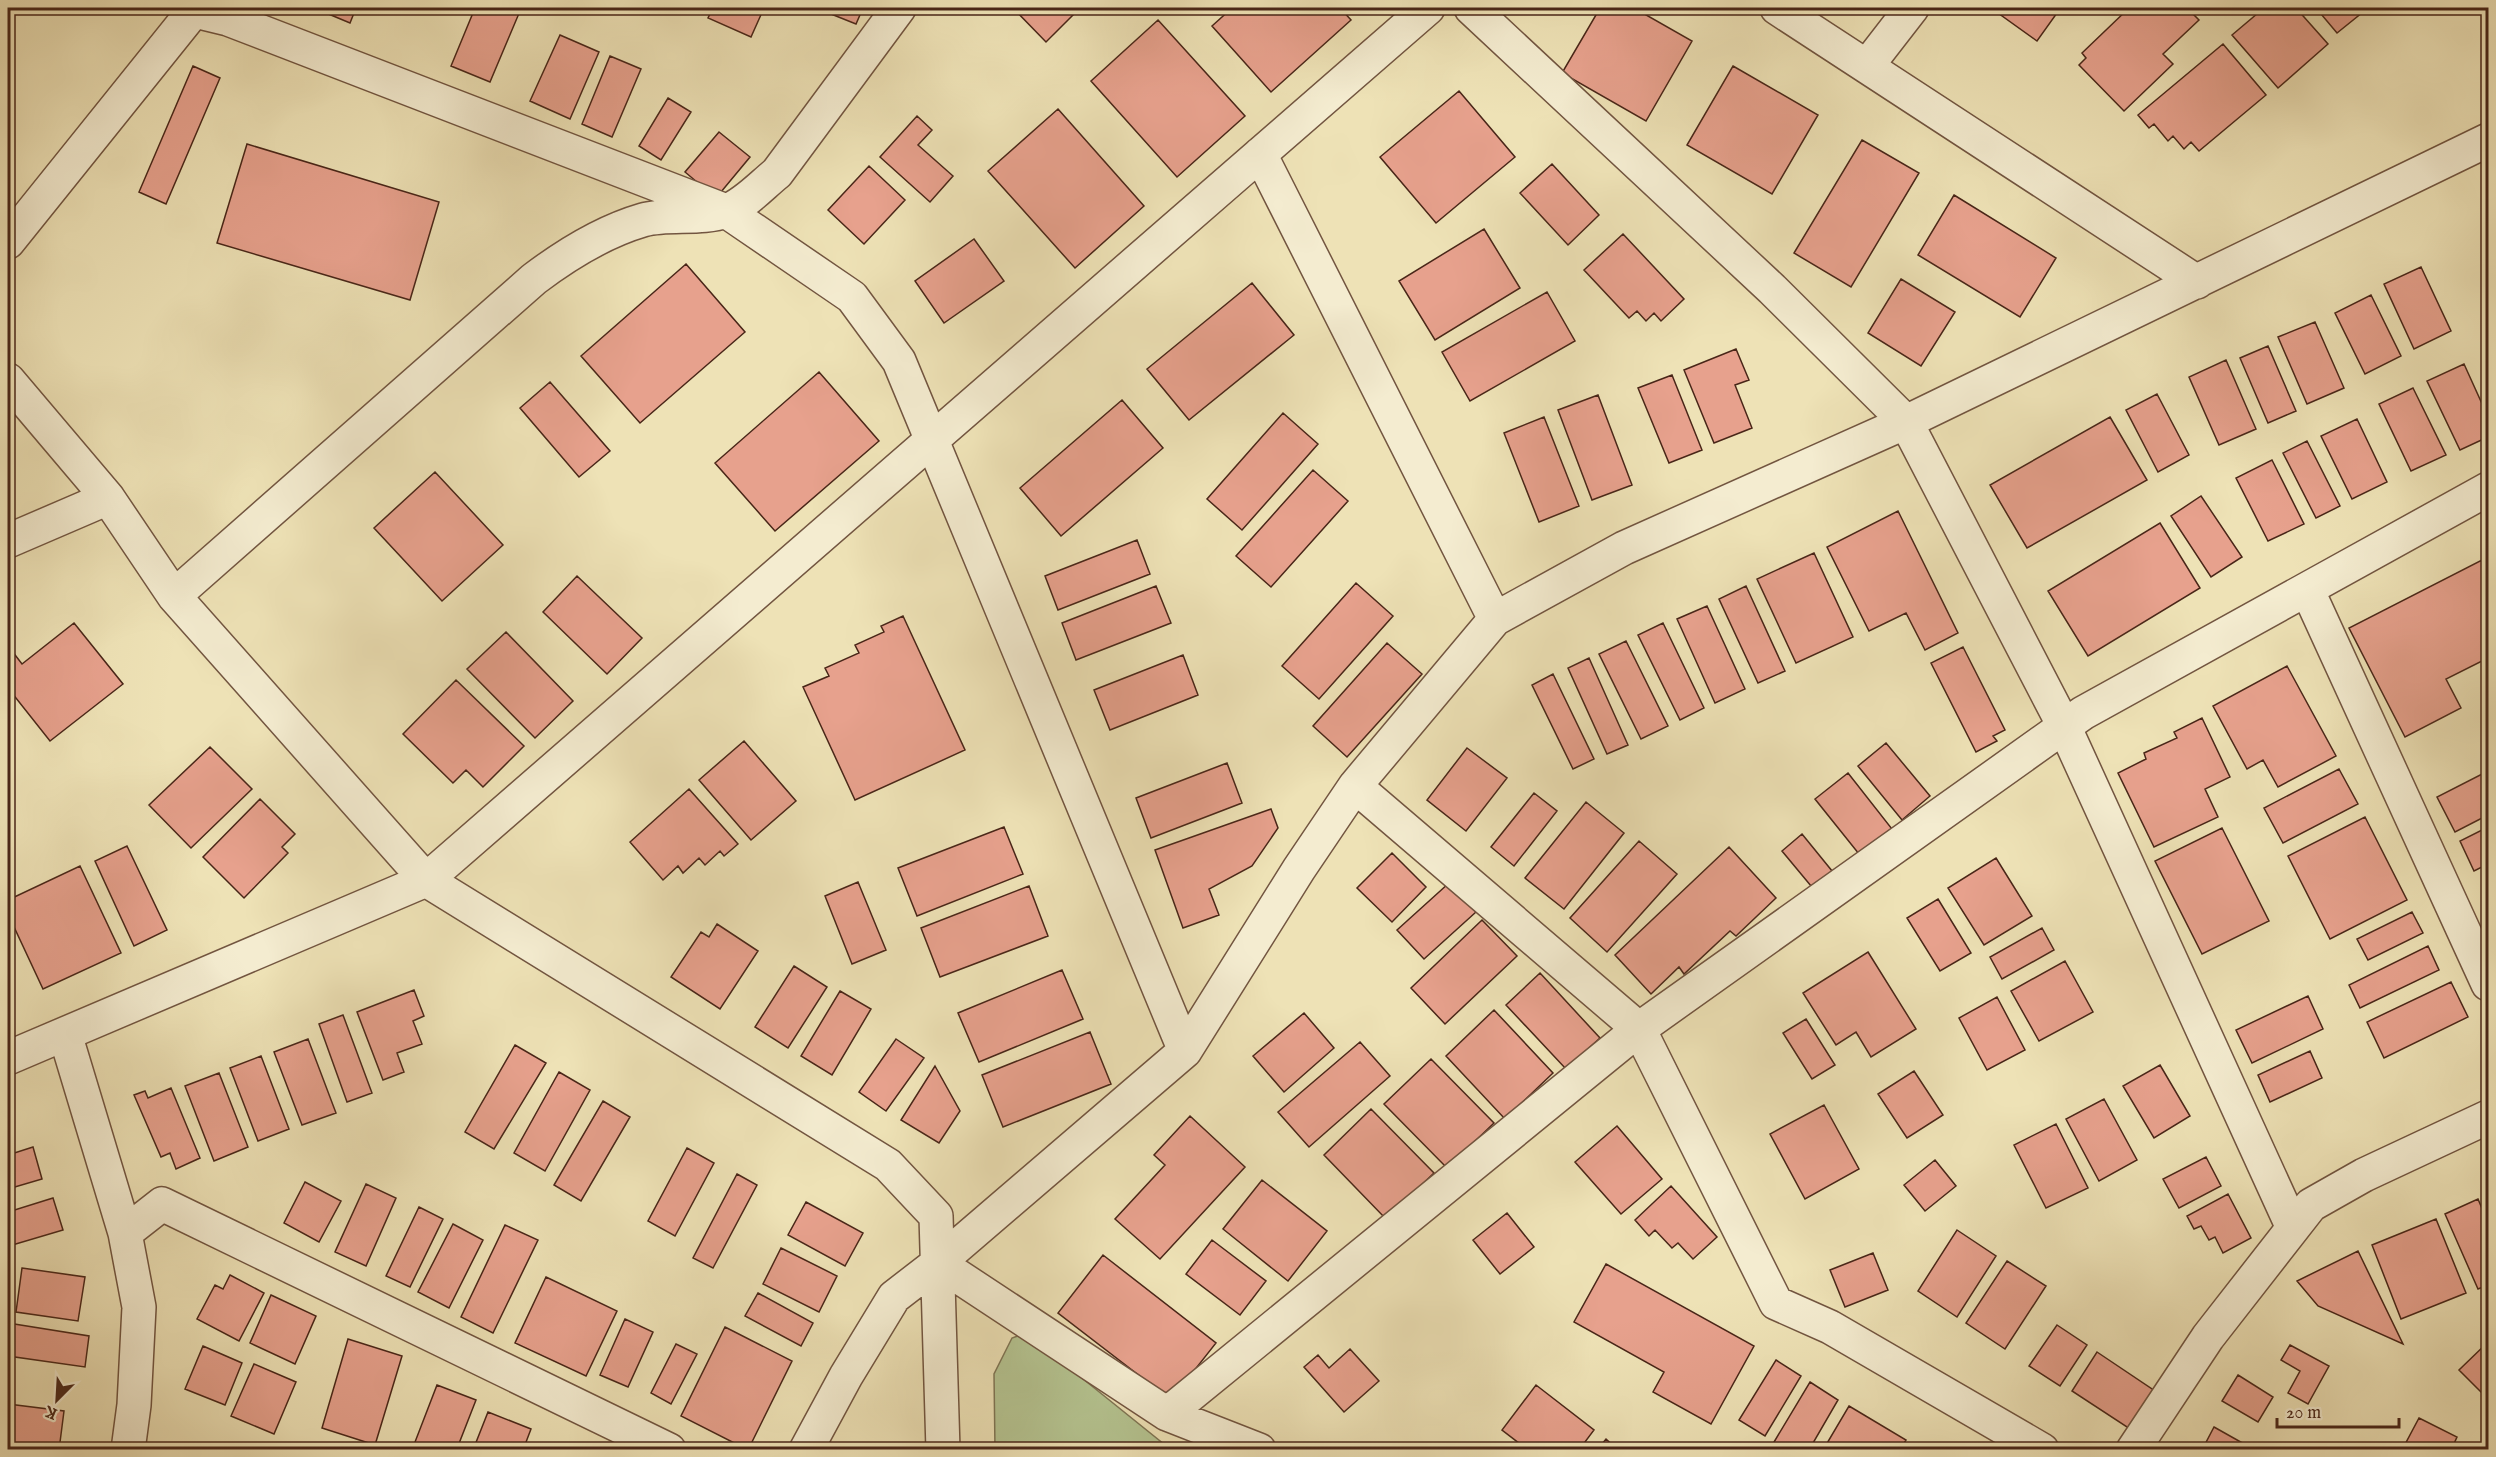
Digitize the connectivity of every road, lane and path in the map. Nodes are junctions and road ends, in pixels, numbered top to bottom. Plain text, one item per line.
1 (899, 8) edge
2 (1428, 8) edge
3 (1471, 8) edge
4 (1777, 8) edge
5 (1912, 8) edge
6 (195, 9) edge
7 (1867, 66) junction
8 (2488, 140) edge
9 (1260, 154) junction
10 (726, 212) junction
11 (8, 242) edge
12 (2197, 282) junction
13 (8, 380) edge
14 (1906, 422) junction
15 (933, 439) junction
16 (2488, 489) edge
17 (108, 498) junction
18 (8, 541) edge
19 (2307, 589) junction
20 (174, 596) junction
21 (1495, 619) junction
22 (2064, 726) junction
23 (1355, 786) junction
24 (426, 880) junction
25 (2488, 984) edge
26 (1638, 1029) junction
27 (65, 1034) junction
28 (1185, 1051) junction
29 (8, 1058) edge
30 (2488, 1117) edge
31 (2293, 1228) junction
32 (126, 1233) junction
33 (938, 1263) junction
34 (1167, 1414) junction
35 (128, 1449) edge
36 (669, 1449) edge
37 (806, 1449) edge
38 (943, 1449) edge
39 (1259, 1449) edge
40 (2042, 1449) edge
41 (2133, 1449) edge

1 - 10 street
2 - 9 street
3 - 14 street
4 - 7 street
5 - 7 street
6 - 10 street
6 - 11 street
7 - 12 street
8 - 12 street
9 - 15 street
9 - 21 street
10 - 15 street
10 - 20 street
12 - 14 street
13 - 17 street
14 - 21 street
14 - 22 street
15 - 24 street
15 - 28 street
16 - 19 street
17 - 18 street
17 - 20 street
19 - 22 street
19 - 25 street
20 - 24 street
21 - 23 street
22 - 26 street
22 - 31 street
23 - 26 street
23 - 28 street
24 - 27 street
24 - 33 street
26 - 34 street
26 - 40 street
27 - 29 street
27 - 32 street
28 - 33 street
30 - 31 street
31 - 41 street
32 - 35 street
32 - 36 street
33 - 34 street
33 - 37 street
33 - 38 street
34 - 39 street

